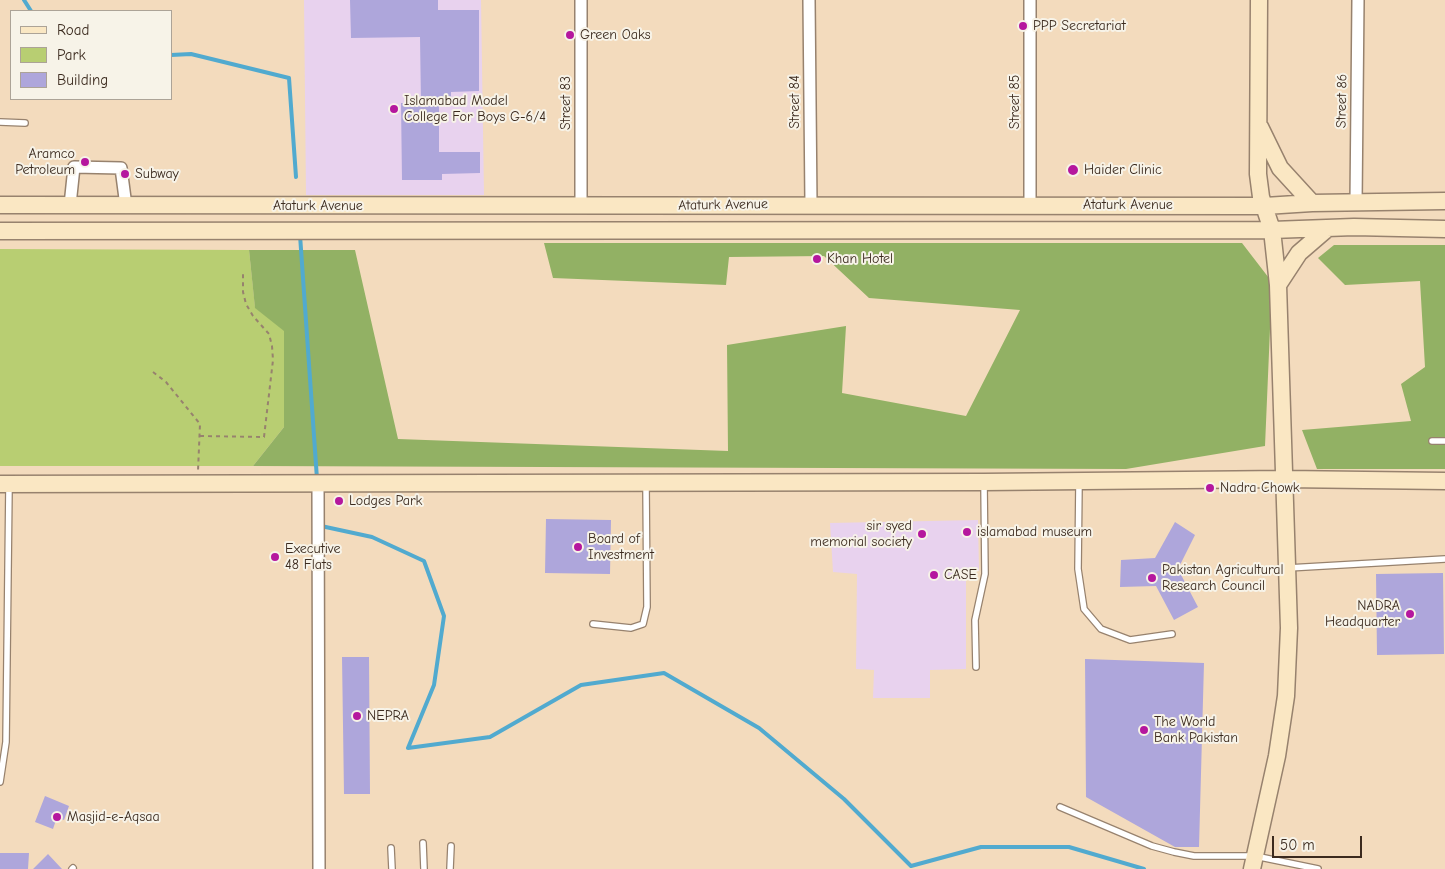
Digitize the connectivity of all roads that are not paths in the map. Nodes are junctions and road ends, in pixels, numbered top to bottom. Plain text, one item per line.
1 (581, 0) edge
2 (809, 0) edge
3 (1030, 0) edge
4 (1259, 0) edge
5 (1358, 0) edge
6 (0, 122) edge
7 (25, 123) dead end
8 (1258, 123) junction
9 (1445, 201) edge
10 (1312, 203) junction
11 (1356, 203) junction
12 (811, 204) junction
13 (0, 205) edge
14 (70, 205) junction
15 (1030, 205) junction
16 (126, 206) junction
17 (1265, 206) junction
18 (527, 207) junction
19 (581, 207) junction
20 (1328, 228) junction
21 (1445, 229) edge
22 (1272, 230) junction
23 (0, 231) edge
24 (529, 231) junction
25 (1278, 284) junction
26 (1432, 442) dead end
27 (1445, 442) edge
28 (1285, 479) junction
29 (1080, 480) junction
30 (1445, 481) edge
31 (646, 482) junction
32 (984, 482) junction
33 (5, 484) edge
34 (318, 484) junction
35 (1445, 559) edge
36 (1288, 568) junction
37 (593, 624) dead end
38 (1172, 634) dead end
39 (976, 667) dead end
40 (0, 782) edge
41 (1060, 807) dead end
42 (423, 844) dead end
43 (451, 846) dead end
44 (391, 848) dead end
45 (1253, 863) edge
46 (319, 869) edge
47 (392, 869) edge
48 (424, 869) edge
49 (450, 869) edge
50 (1318, 869) edge

1 - 19 street, Street 83
2 - 12 street, Street 84
3 - 15 street, Street 85
4 - 8 street
5 - 11 street, Street 86
6 - 7 lane
8 - 10 street
8 - 17 street
9 - 11 street, Ataturk Avenue
10 - 11 street, Ataturk Avenue
10 - 17 street, Ataturk Avenue
12 - 15 street, Ataturk Avenue
12 - 19 street, Ataturk Avenue
13 - 14 street, Ataturk Avenue
14 - 16 street, Ataturk Avenue
14 - 16 street
15 - 17 street, Ataturk Avenue
16 - 18 street, Ataturk Avenue
17 - 22 street
18 - 19 street, Ataturk Avenue
18 - 24 street
20 - 21 street, Ataturk Avenue
20 - 22 street, Ataturk Avenue
20 - 25 street
22 - 24 street, Ataturk Avenue
22 - 25 street
23 - 24 street, Ataturk Avenue
25 - 28 street
26 - 27 lane
28 - 29 street
28 - 30 street
28 - 36 street
29 - 32 street
29 - 38 lane
31 - 32 street
31 - 34 street
31 - 37 lane
32 - 39 lane
33 - 34 street
33 - 40 lane
34 - 46 street
35 - 36 lane
36 - 45 street
41 - 45 lane
42 - 48 lane
43 - 49 lane
44 - 47 lane
45 - 50 lane

